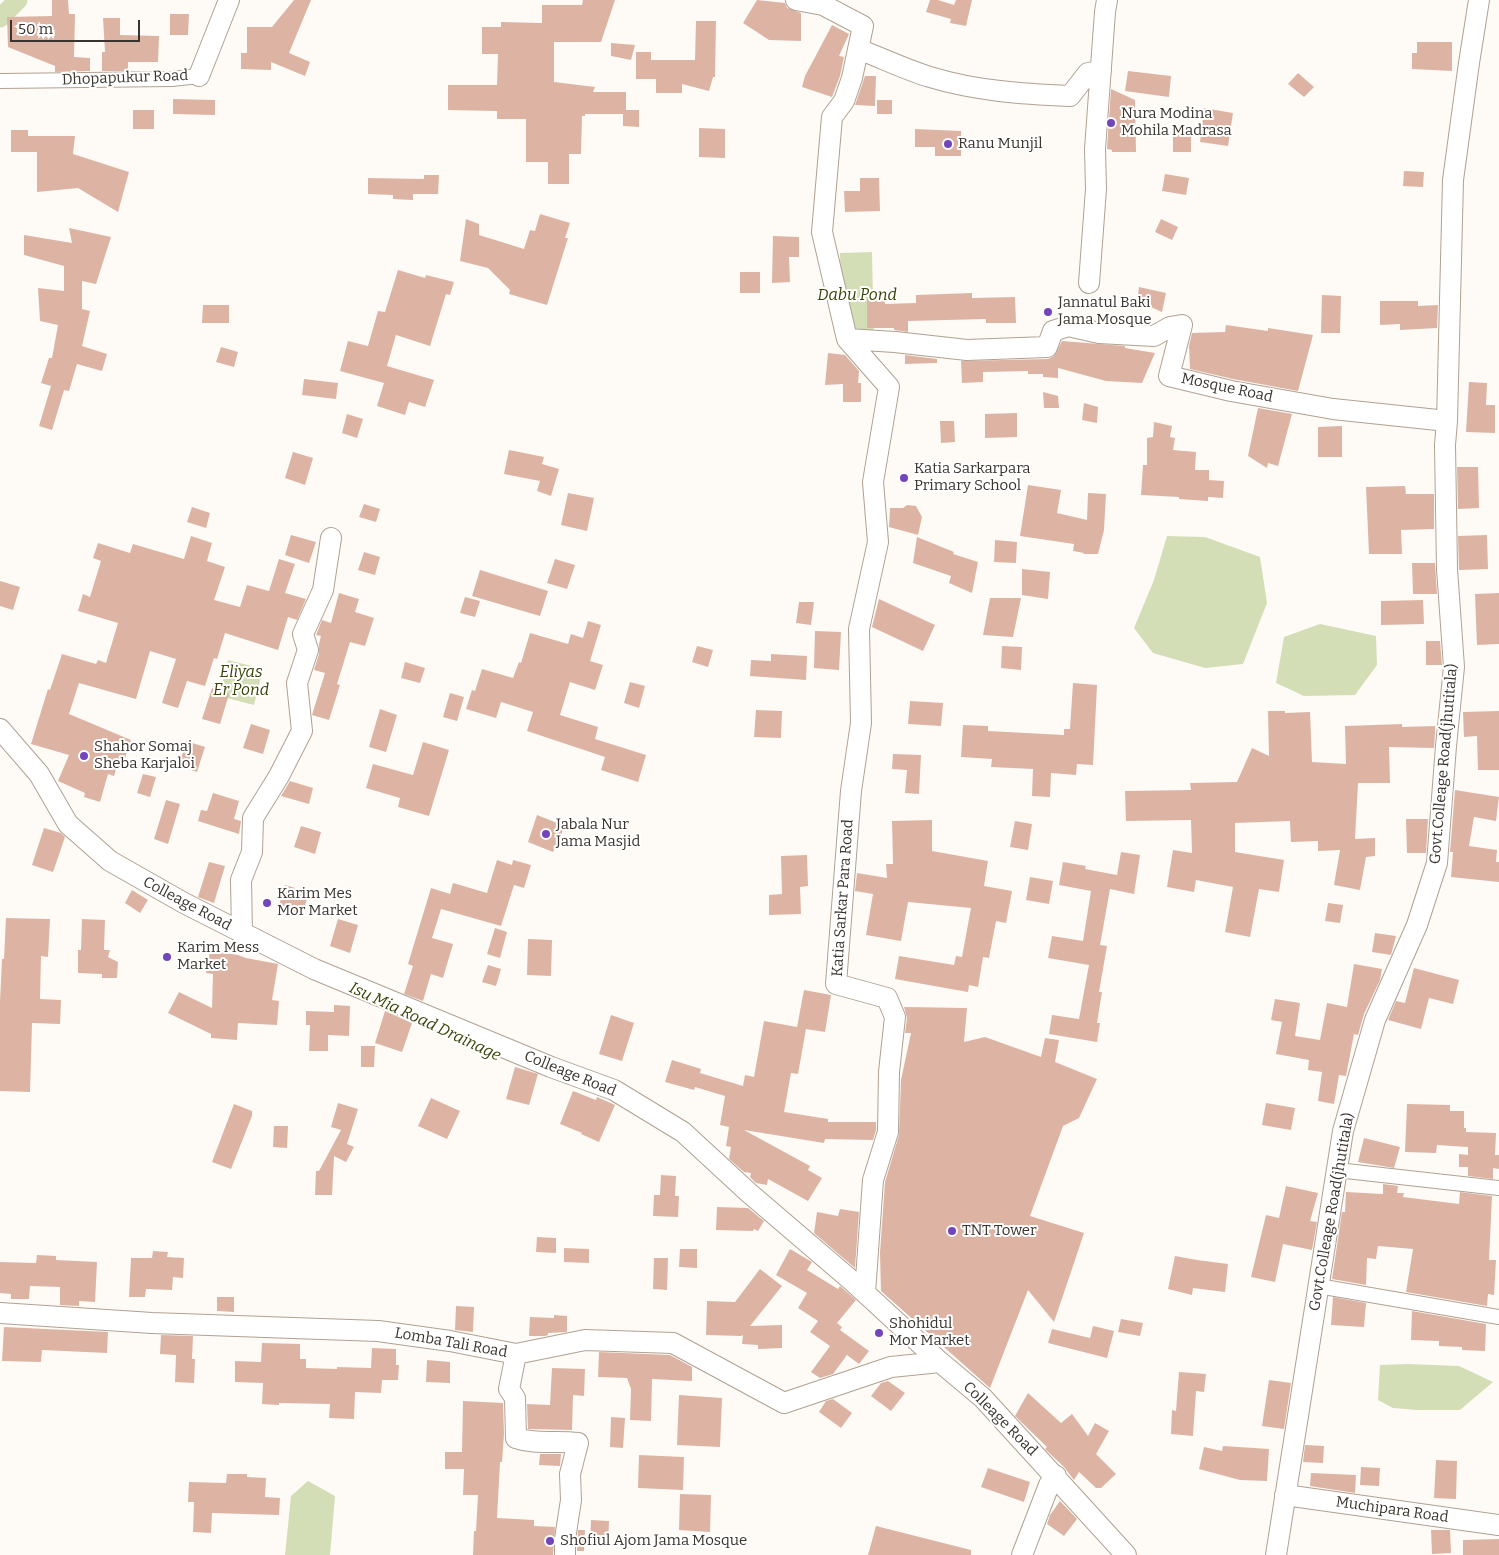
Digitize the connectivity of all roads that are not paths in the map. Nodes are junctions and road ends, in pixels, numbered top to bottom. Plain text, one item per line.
1 (229, 0) edge
2 (796, 0) edge
3 (1107, 0) edge
4 (1479, 0) edge
5 (858, 49) junction
6 (1100, 71) junction
7 (199, 76) joint
8 (0, 81) edge
9 (1089, 283) dead end
10 (847, 339) junction
11 (1447, 421) junction
12 (331, 538) dead end
13 (0, 729) edge
14 (242, 934) junction
15 (1336, 1170) junction
16 (1499, 1188) edge
17 (1318, 1286) junction
18 (865, 1293) junction
19 (0, 1313) edge
20 (1499, 1317) edge
21 (516, 1354) junction
22 (940, 1362) junction
23 (1056, 1476) junction
24 (1285, 1495) junction
25 (1499, 1525) edge
26 (565, 1555) edge
27 (1022, 1555) edge
28 (1126, 1555) edge
29 (1276, 1555) edge

1 - 7 street, Dhopapukur Road
2 - 5 street
3 - 6 street
4 - 11 street, Govt.Colleage Road(jhutitala)
5 - 6 street
5 - 10 street
6 - 9 street
7 - 8 street, Dhopapukur Road
10 - 11 street, Mosque Road
10 - 18 street, Katia Sarkar Para Road
11 - 15 street, Govt.Colleage Road(jhutitala)
12 - 14 street
13 - 14 street, Colleage Road
14 - 18 street, Colleage Road
15 - 16 street
15 - 17 street, Govt.Colleage Road(jhutitala)
17 - 20 street
17 - 24 street, Govt.Colleage Road(jhutitala)
18 - 22 street, Colleage Road
19 - 21 street, Lomba Tali Road
21 - 22 street, Lomba Tali Road
21 - 26 street
22 - 23 street, Colleage Road
23 - 27 street
23 - 28 street, Colleage Road
24 - 25 street, Muchipara Road
24 - 29 street, Govt.Colleage Road(jhutitala)

